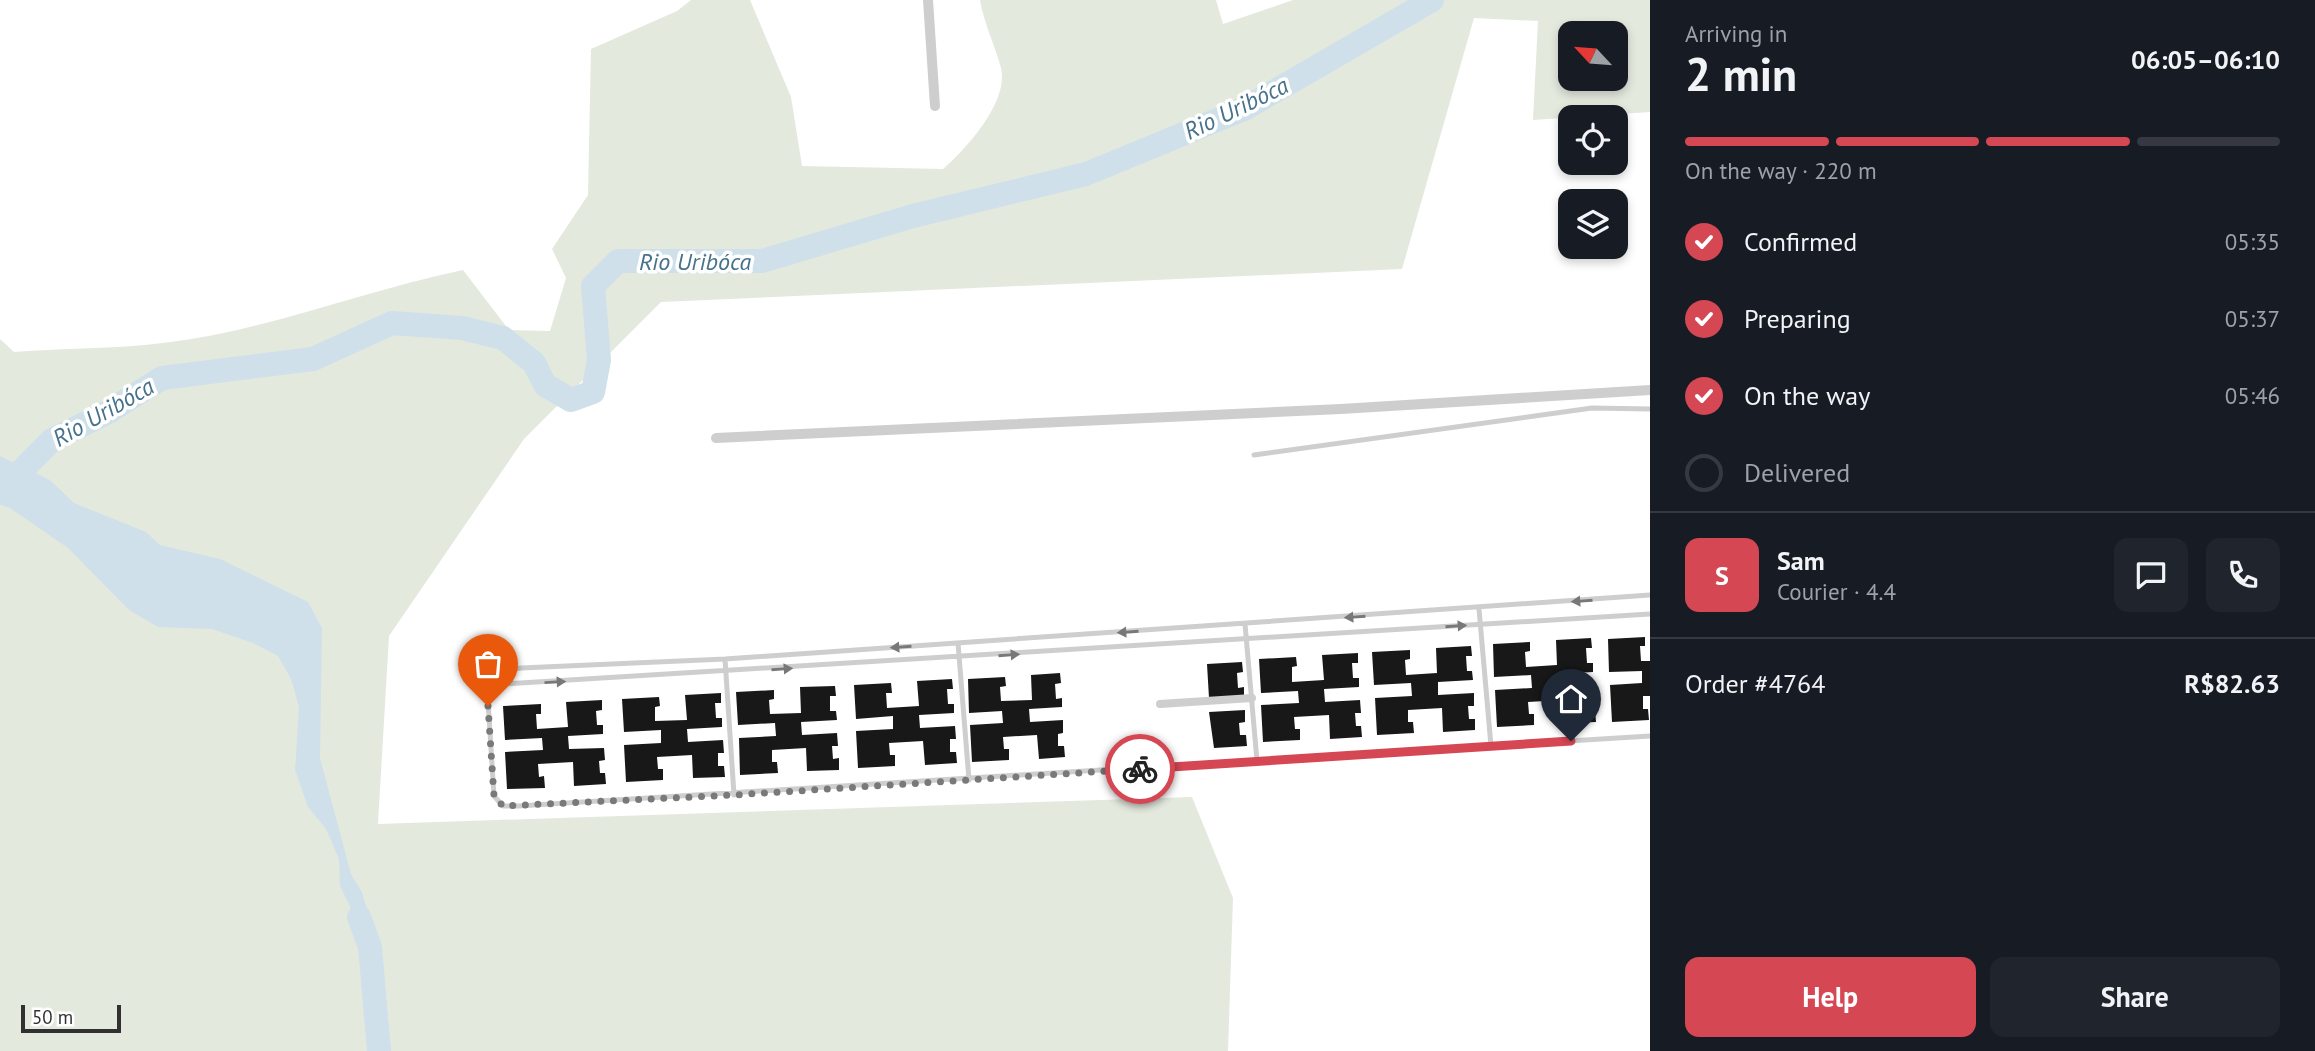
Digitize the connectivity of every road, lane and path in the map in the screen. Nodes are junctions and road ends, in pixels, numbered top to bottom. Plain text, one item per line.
1 (929, 0) edge
2 (935, 106) dead end
3 (1650, 390) edge
4 (1650, 409) edge
5 (716, 438) dead end
6 (1254, 455) dead end
7 (1650, 595) edge
8 (1479, 609) junction
9 (1650, 614) edge
10 (1245, 624) junction
11 (1482, 624) junction
12 (1247, 640) junction
13 (958, 643) junction
14 (959, 658) junction
15 (725, 659) junction
16 (726, 673) junction
17 (487, 685) junction
18 (1252, 698) junction
19 (1160, 704) dead end
20 (1650, 736) edge
21 (1491, 746) junction
22 (1257, 761) junction
23 (969, 780) junction
24 (734, 795) junction

1 - 2 street
3 - 5 street
4 - 6 lane
7 -> 8 lane
8 -> 10 lane
8 - 11 lane
9 - 11 lane
10 - 12 lane
10 -> 13 lane
12 -> 11 lane
11 - 21 lane
14 -> 12 lane
12 - 18 lane
13 - 14 lane
13 -> 15 lane
16 -> 14 lane
14 - 23 lane
15 - 16 lane
15 - 17 lane
17 -> 16 lane
16 - 24 lane
17 - 24 lane
18 - 19 street
18 - 22 lane
20 - 21 lane
21 - 22 lane
22 - 23 lane
23 - 24 lane

